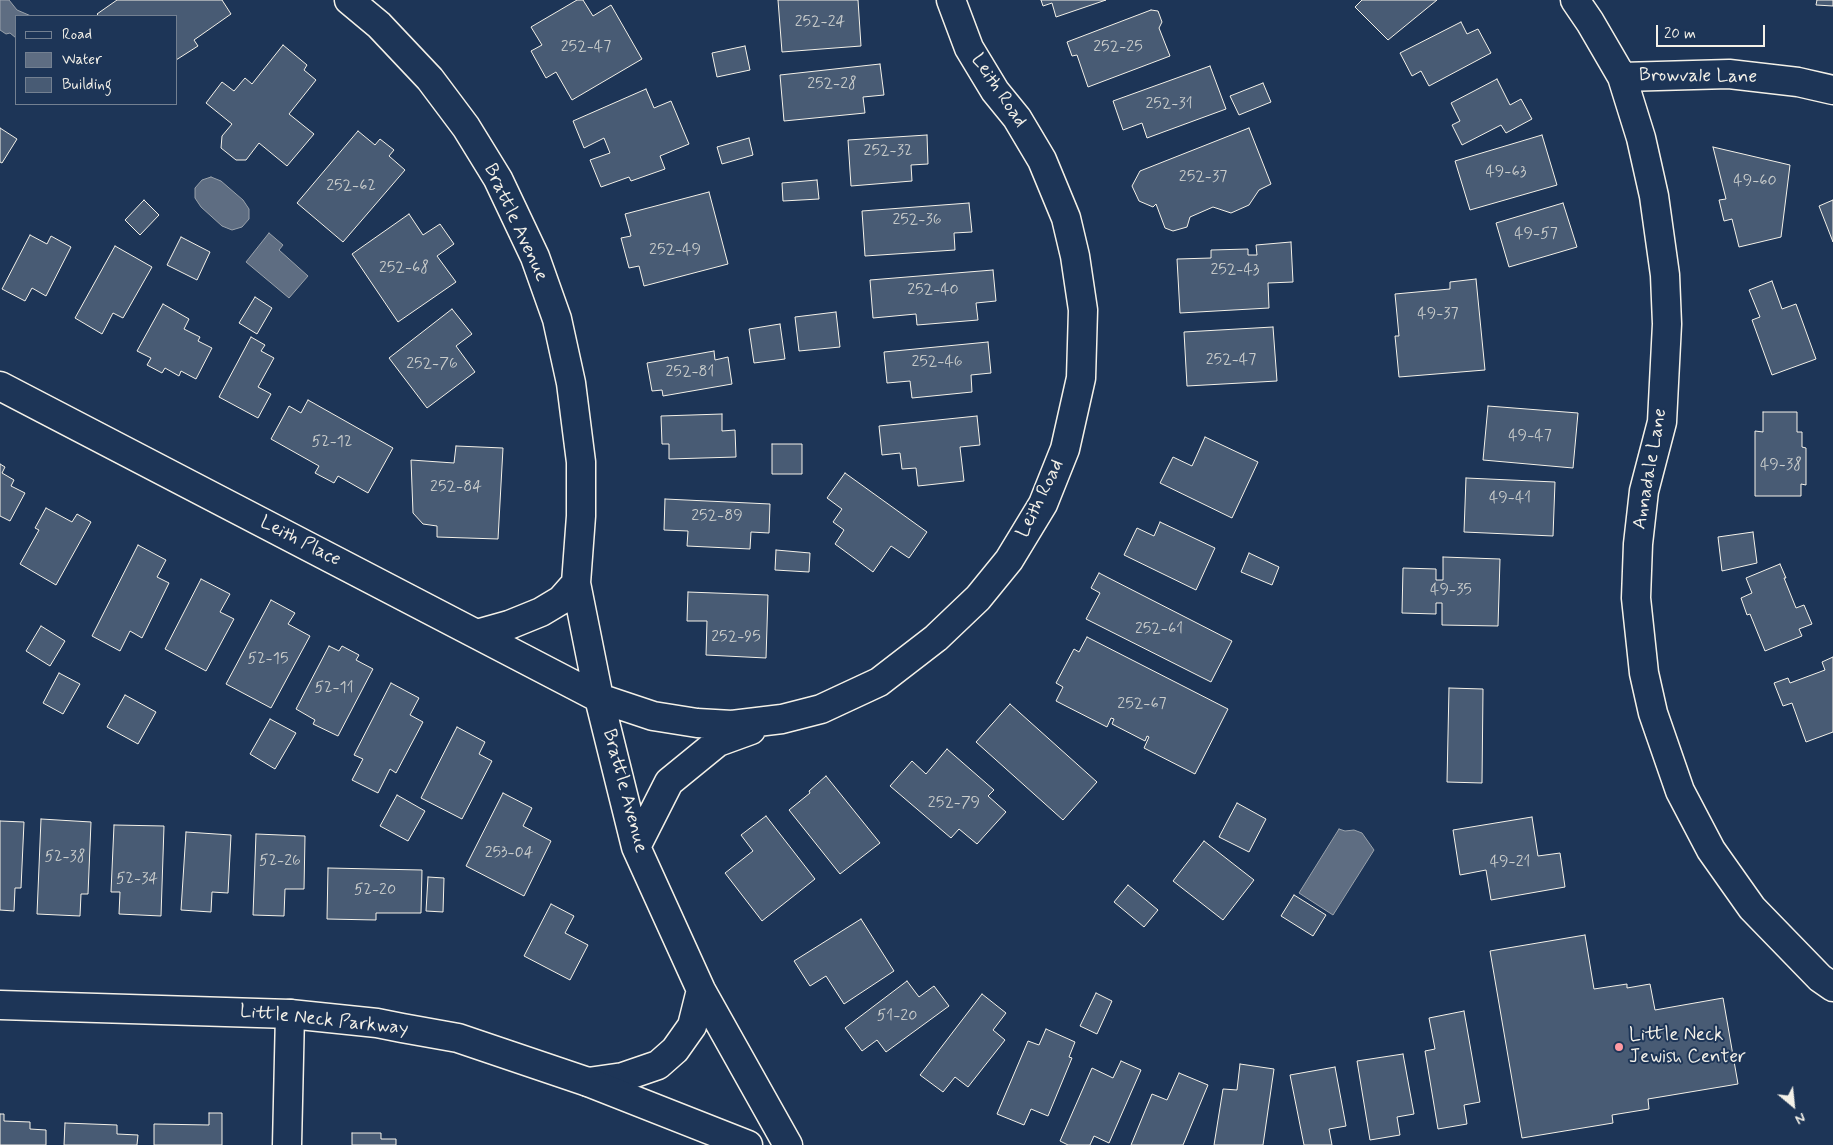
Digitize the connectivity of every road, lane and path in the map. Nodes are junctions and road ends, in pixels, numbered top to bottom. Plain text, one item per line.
1 (349, 0) edge
2 (951, 0) edge
3 (1575, 0) edge
4 (1622, 76) junction
5 (1833, 90) edge
6 (0, 386) edge
7 (576, 583) junction
8 (477, 634) junction
9 (599, 698) junction
10 (782, 719) junction
11 (636, 847) junction
12 (1833, 987) edge
13 (702, 990) junction
14 (0, 1005) edge
15 (290, 1014) junction
16 (588, 1082) junction
17 (287, 1145) edge
18 (748, 1145) edge
19 (788, 1145) edge

1 - 7 street, Brattle Avenue
2 - 10 street, Leith Road
3 - 4 street, Browvale Lane
4 - 5 street, Browvale Lane
4 - 12 street, Annadale Lane
6 - 8 street, Leith Place
7 - 8 street
7 - 9 street, Brattle Avenue
8 - 9 street, Leith Place
9 - 10 street, Leith Road
9 - 11 street, Brattle Avenue
10 - 11 street
11 - 13 street, Brattle Avenue
13 - 16 street
13 - 19 street, Brattle Avenue
14 - 15 street, Little Neck Parkway
15 - 16 street, Little Neck Parkway
15 - 17 street
16 - 18 street, Little Neck Parkway

